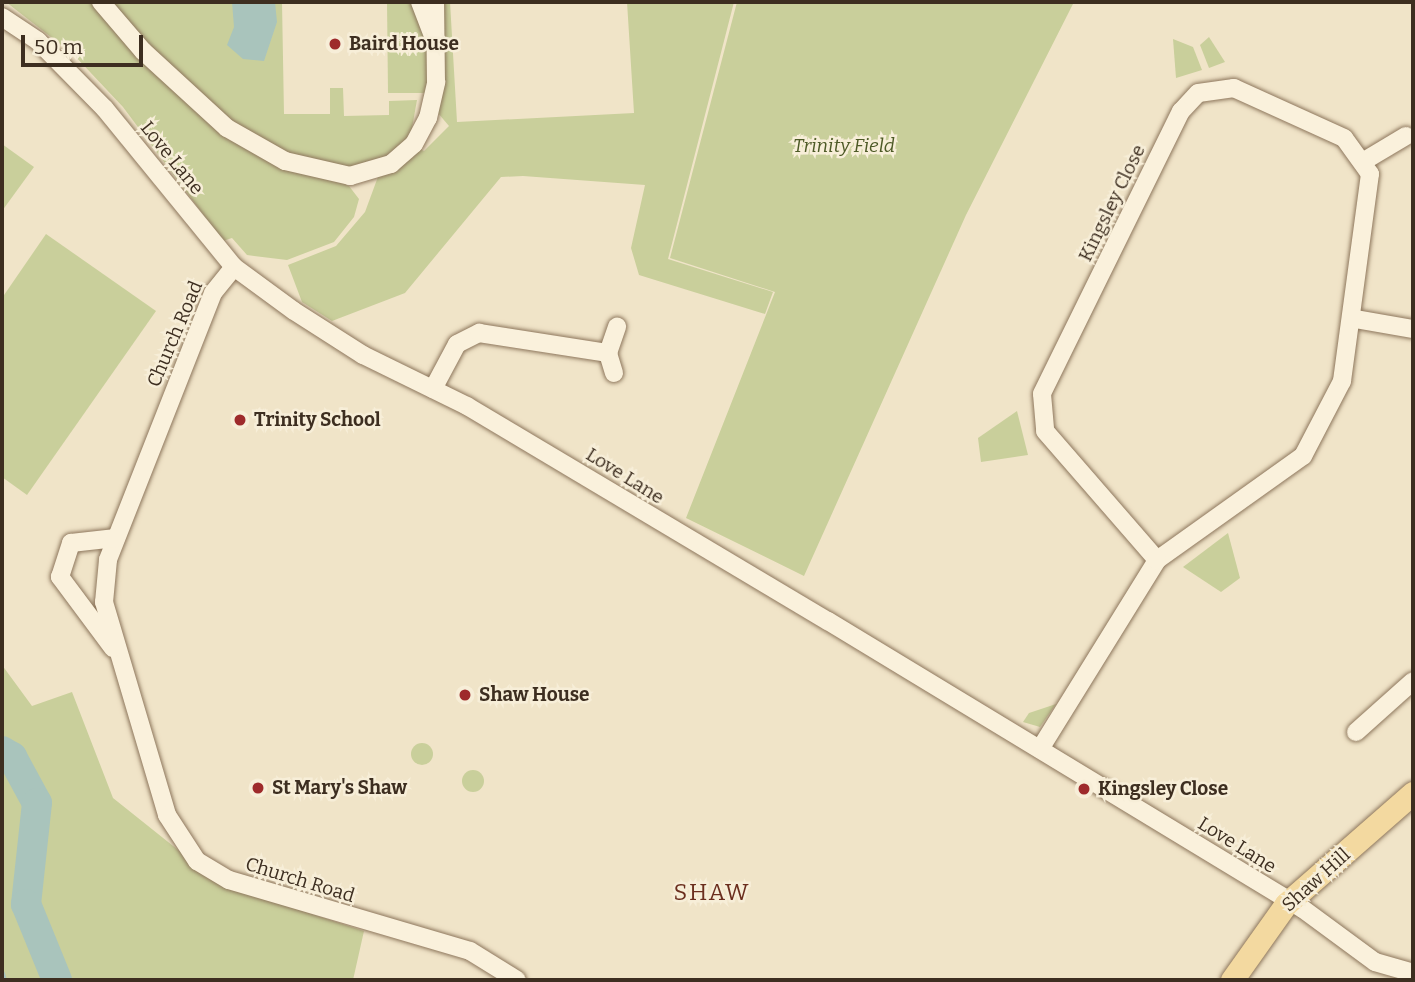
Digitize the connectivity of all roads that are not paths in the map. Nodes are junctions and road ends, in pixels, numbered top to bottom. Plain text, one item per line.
1 (101, 2) edge
2 (420, 2) edge
3 (435, 2) edge
4 (2, 17) edge
5 (436, 41) junction
6 (1406, 135) dead end
7 (1364, 161) junction
8 (234, 267) junction
9 (1355, 319) junction
10 (617, 327) dead end
11 (1413, 330) edge
12 (608, 353) junction
13 (614, 373) dead end
14 (433, 389) junction
15 (116, 538) junction
16 (1157, 560) junction
17 (121, 659) junction
18 (1413, 681) edge
19 (1356, 732) dead end
20 (1040, 749) junction
21 (1413, 793) edge
22 (1286, 904) junction
23 (1413, 973) edge
24 (517, 980) edge
25 (1232, 980) edge

1 - 5 street
2 - 5 street
3 - 5 street
4 - 8 street, Love Lane
6 - 7 street
7 - 9 street
7 - 16 street, Kingsley Close
8 - 14 street, Love Lane
8 - 15 street, Church Road
9 - 11 street
9 - 16 street
10 - 12 street
12 - 13 street
12 - 14 street
14 - 20 street, Love Lane
15 - 17 street, Church Road
15 - 17 street, Church Road
16 - 20 street
17 - 24 street, Church Road
18 - 19 street
20 - 22 street, Love Lane
21 - 22 main road, Shaw Hill
22 - 23 street, Love Lane
22 - 25 main road, Shaw Hill

